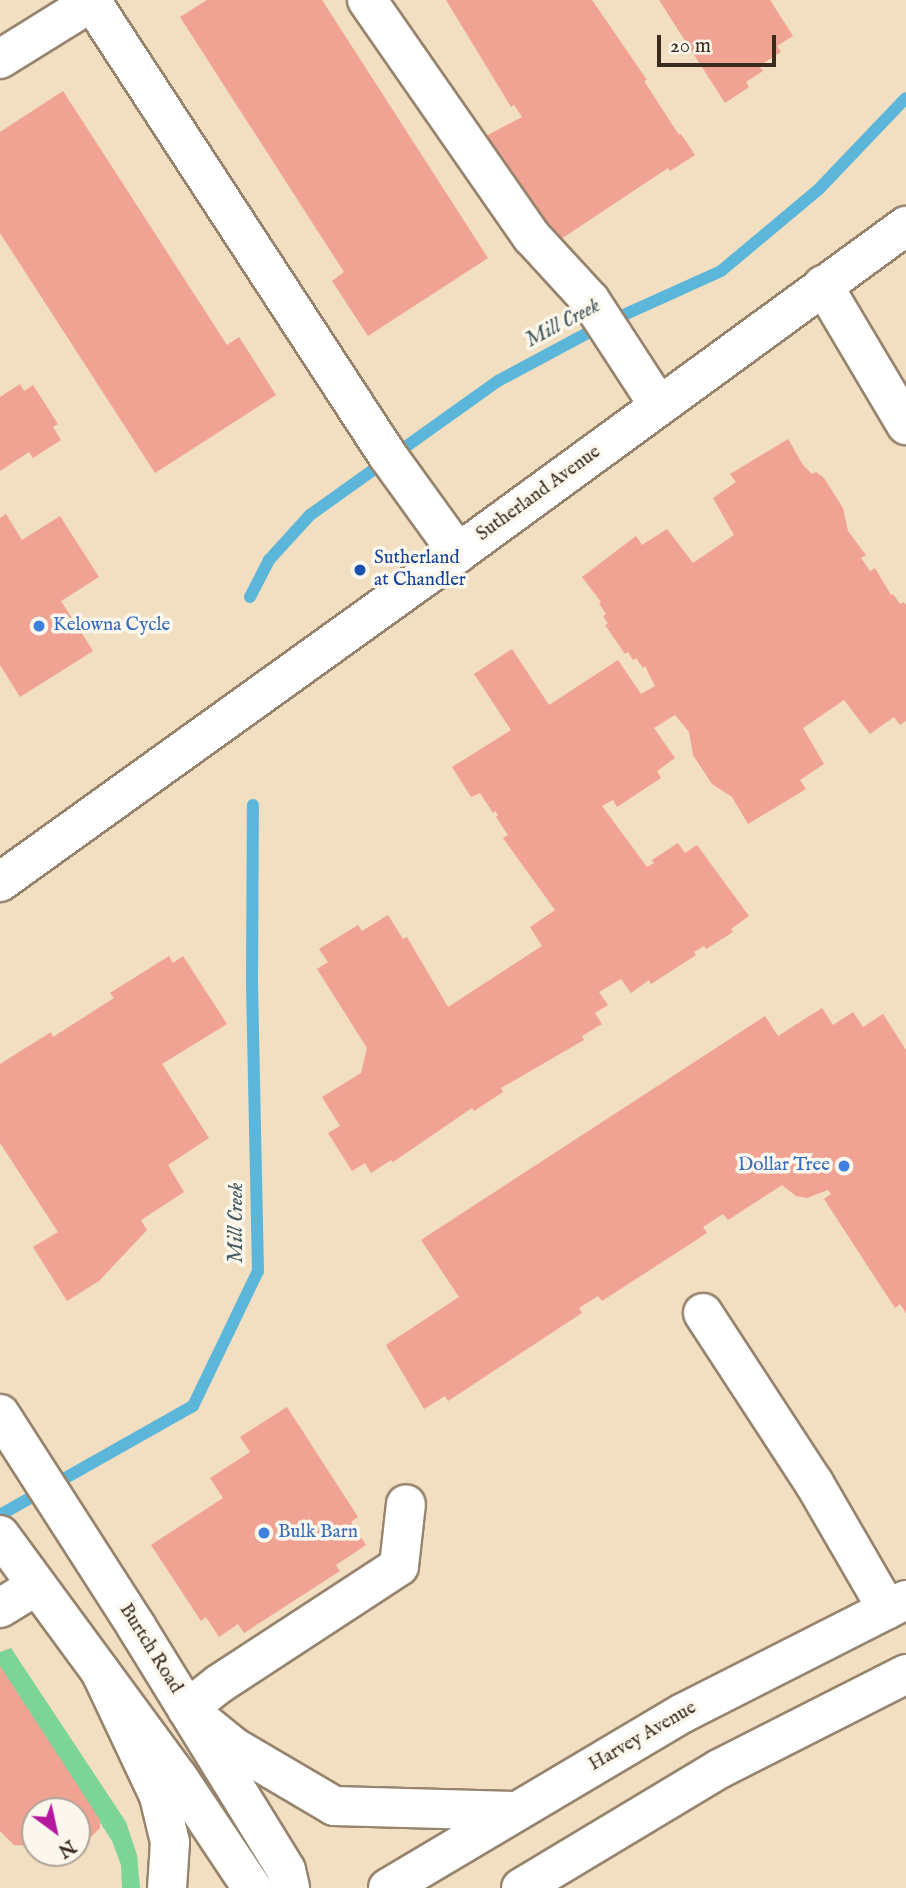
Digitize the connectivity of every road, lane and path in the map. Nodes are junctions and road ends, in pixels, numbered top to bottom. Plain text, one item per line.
1 (367, 0) edge
2 (94, 1) edge
3 (0, 59) edge
4 (906, 226) edge
5 (823, 285) junction
6 (659, 406) junction
7 (906, 425) edge
8 (458, 554) junction
9 (0, 882) edge
10 (702, 1313) dead end
11 (0, 1414) edge
12 (406, 1504) dead end
13 (0, 1535) edge
14 (36, 1586) junction
15 (897, 1605) edge
16 (0, 1608) edge
17 (100, 1671) junction
18 (906, 1674) edge
19 (187, 1709) junction
20 (514, 1811) junction
21 (536, 1882) edge
22 (167, 1888) edge
23 (251, 1888) edge
24 (290, 1888) edge
25 (388, 1888) edge

1 - 6 main road
2 - 3 main road
2 - 8 main road
4 - 5 main road, Sutherland Avenue
5 - 6 main road, Sutherland Avenue
5 - 7 main road
6 - 8 main road, Sutherland Avenue
8 - 9 main road, Sutherland Avenue
10 - 15 main road
11 - 19 main road, Burtch Road
12 - 19 main road
13 - 14 main road
14 - 16 main road
14 - 17 main road
15 - 20 main road, Harvey Avenue
17 - 22 main road
17 - 23 main road
18 - 21 main road
19 - 20 main road
19 - 24 main road, Burtch Road
20 - 25 main road, Harvey Avenue

